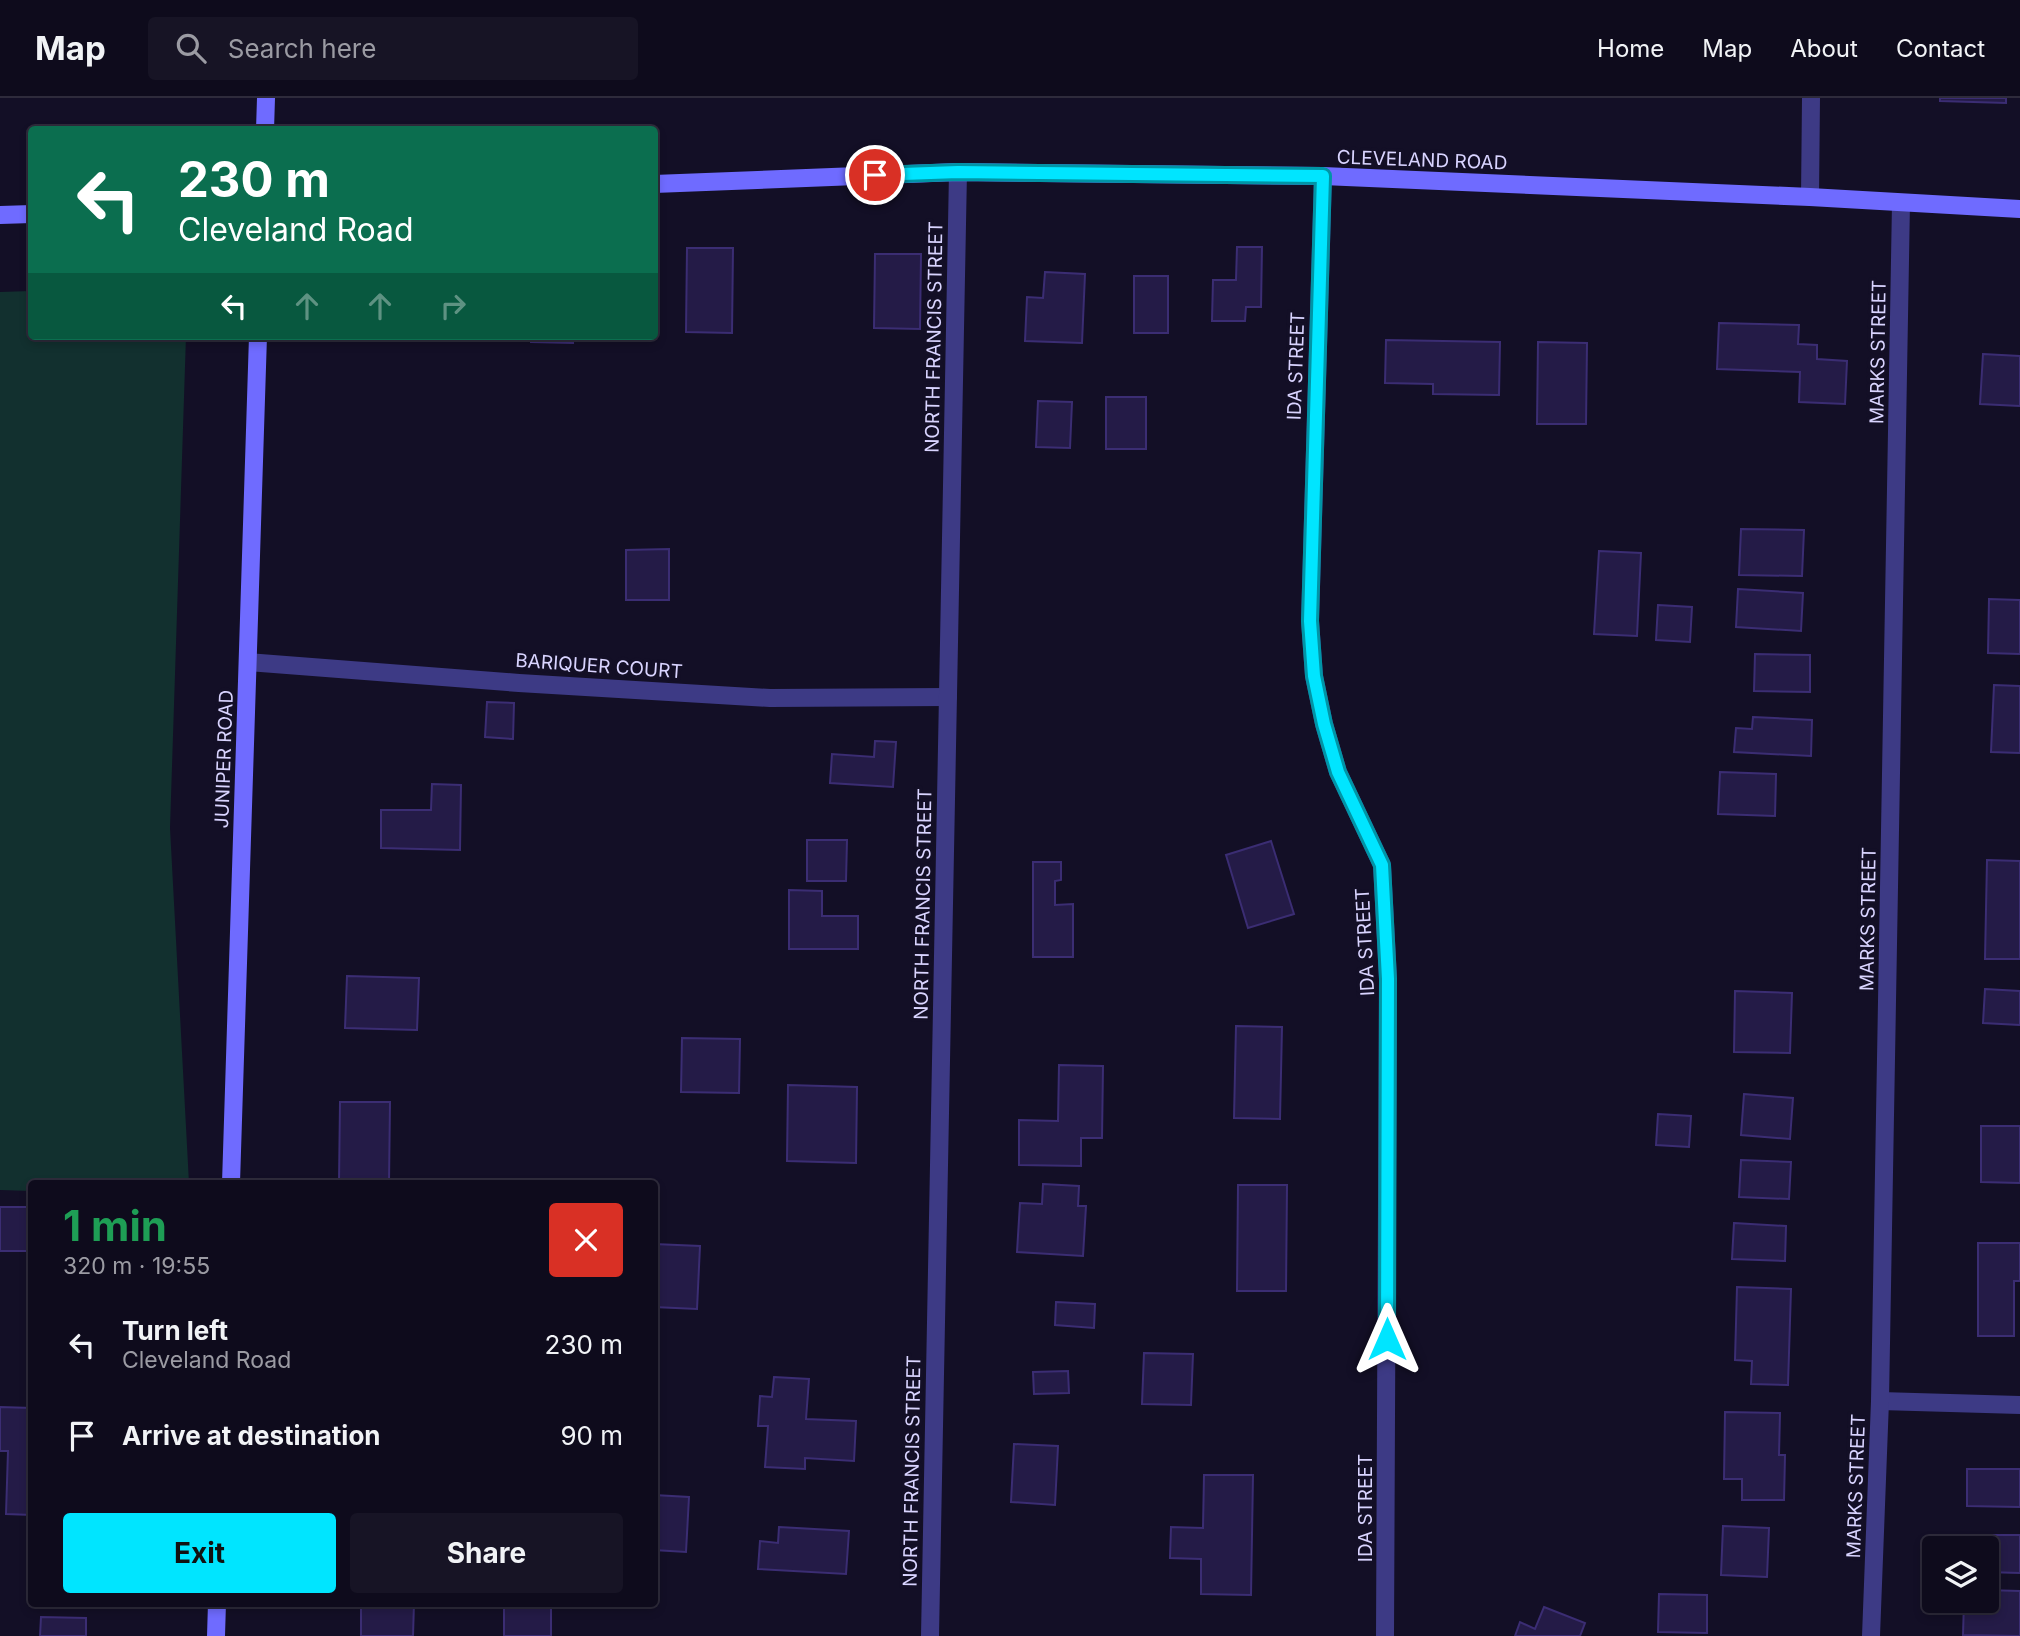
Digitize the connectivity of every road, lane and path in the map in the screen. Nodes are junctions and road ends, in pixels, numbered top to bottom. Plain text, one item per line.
1 (266, 98) edge
2 (1811, 98) edge
3 (265, 126) edge
4 (958, 172) junction
5 (1323, 176) junction
6 (658, 184) edge
7 (1810, 197) junction
8 (1901, 203) junction
9 (2020, 209) edge
10 (28, 214) edge
11 (0, 215) edge
12 (258, 340) edge
13 (248, 662) junction
14 (948, 697) junction
15 (231, 1180) edge
16 (1880, 1401) junction
17 (2020, 1405) edge
18 (217, 1607) edge
19 (216, 1636) edge
20 (930, 1636) edge
21 (1385, 1636) edge
22 (1871, 1636) edge

1 - 3 main road
2 - 7 street
4 - 5 main road, CLEVELAND ROAD
4 - 6 main road, CLEVELAND ROAD
4 - 14 street, NORTH FRANCIS STREET
5 - 7 main road, CLEVELAND ROAD
5 - 21 street, IDA STREET
7 - 8 main road, CLEVELAND ROAD
8 - 9 main road, CLEVELAND ROAD
8 - 16 street, MARKS STREET
10 - 11 main road
12 - 13 main road, JUNIPER ROAD
13 - 14 street, BARIQUER COURT
13 - 15 main road, JUNIPER ROAD
14 - 20 street, NORTH FRANCIS STREET
16 - 17 street
16 - 22 street, MARKS STREET
18 - 19 main road

